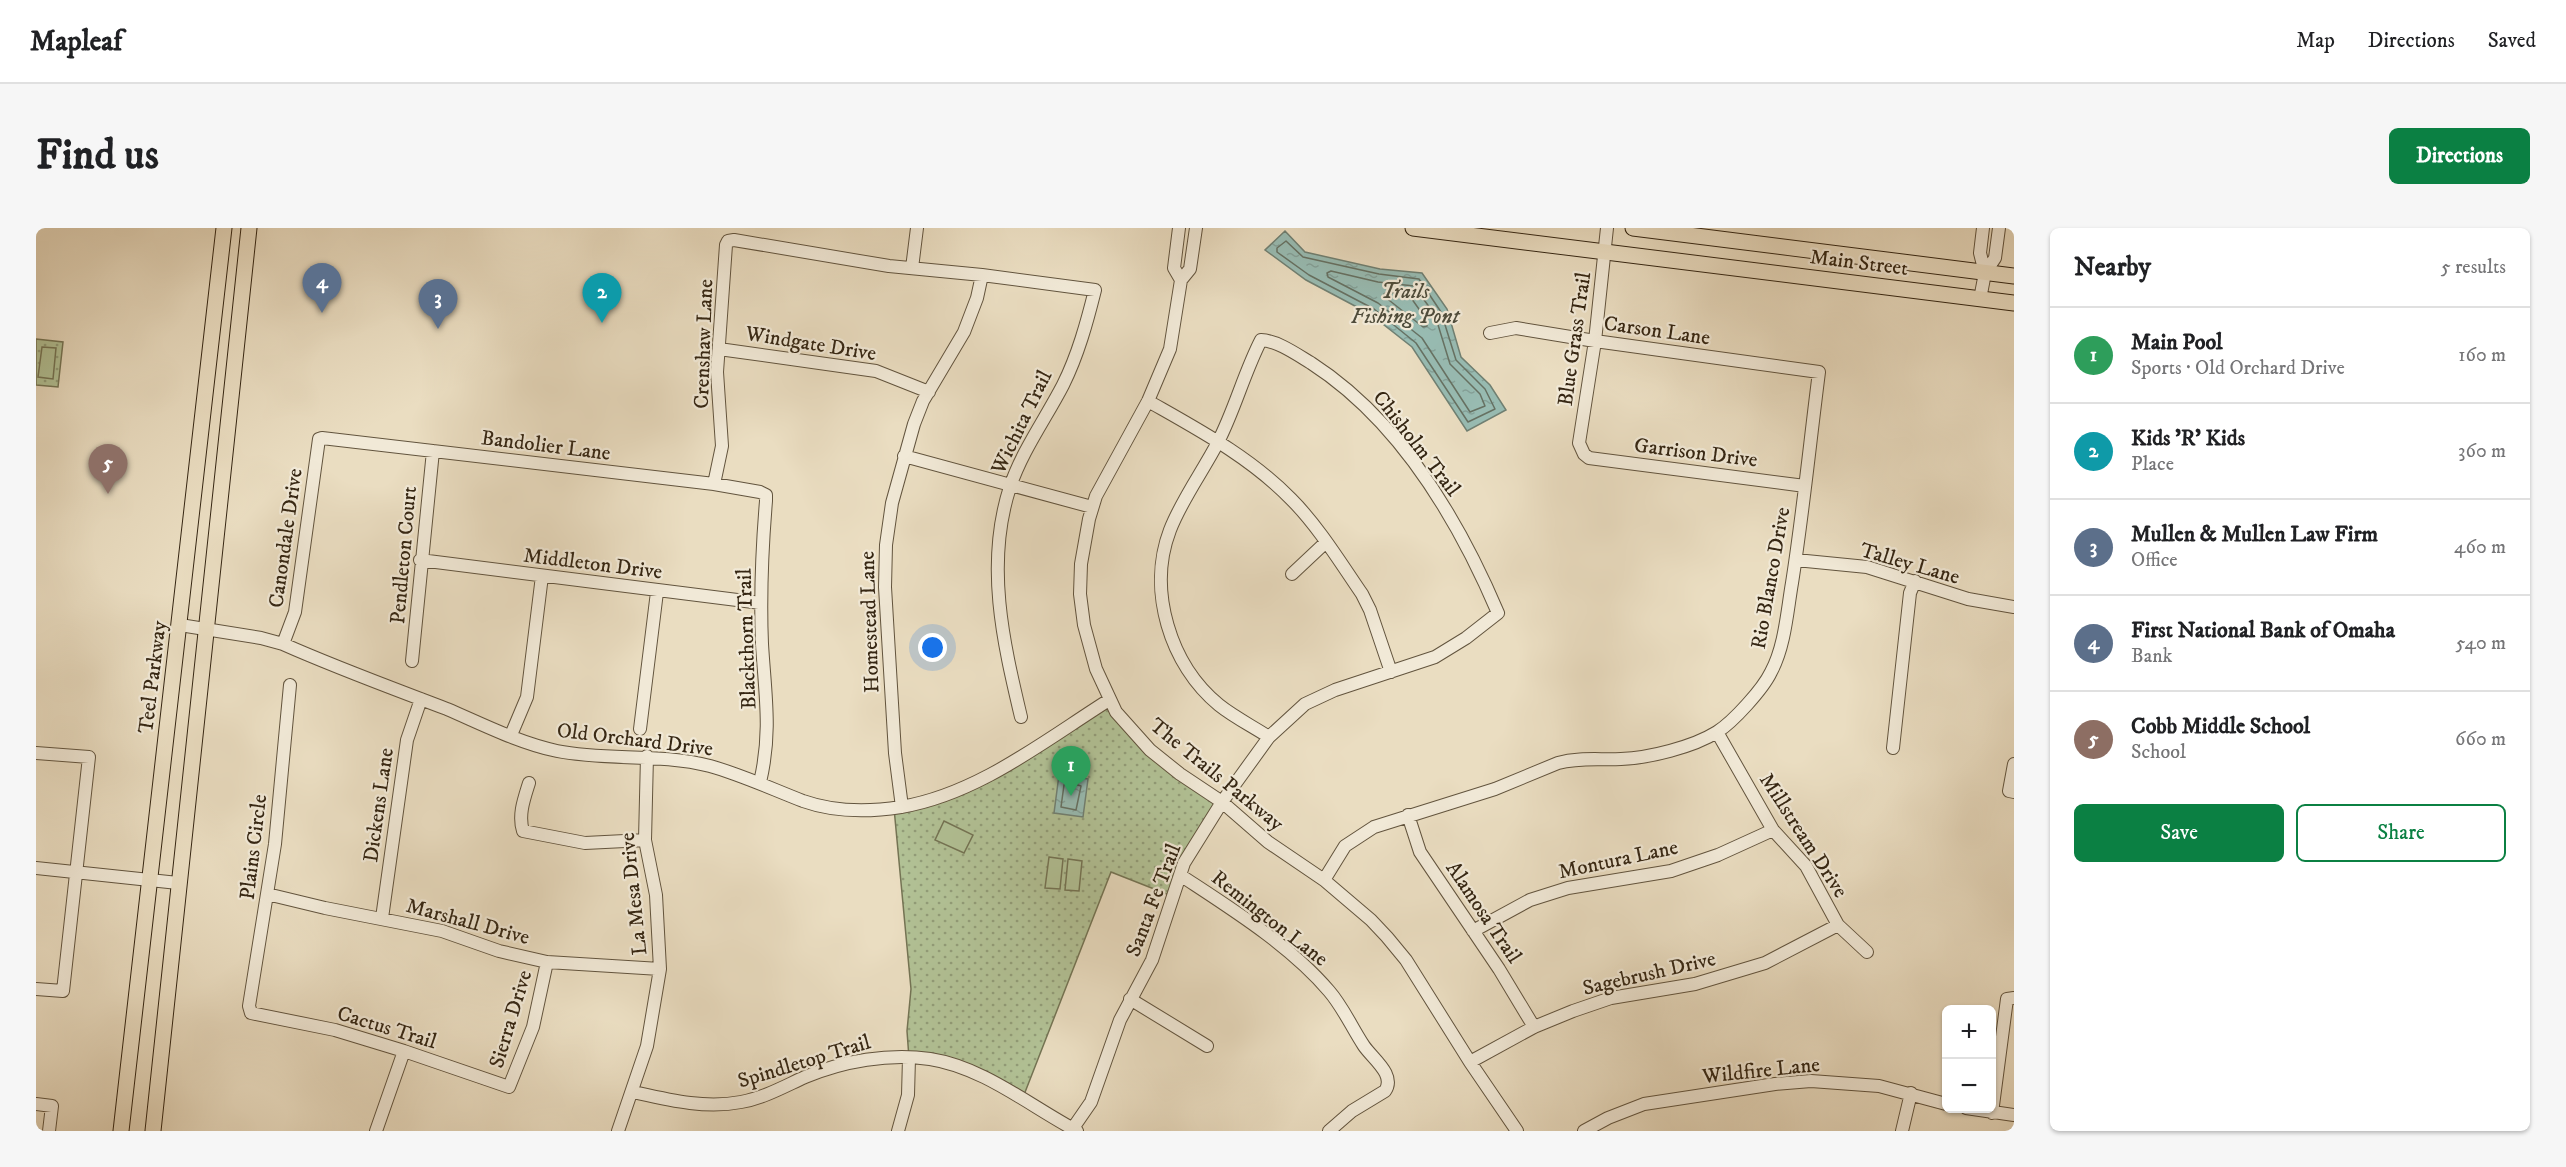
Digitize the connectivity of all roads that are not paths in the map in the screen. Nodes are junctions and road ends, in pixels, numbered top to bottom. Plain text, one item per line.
1 (224, 228) edge
2 (249, 228) edge
3 (917, 228) edge
4 (1179, 228) edge
5 (1196, 228) edge
6 (1413, 228) edge
7 (1607, 228) edge
8 (1633, 228) edge
9 (1983, 228) edge
10 (1999, 228) edge
11 (1604, 253) junction
12 (912, 268) junction
13 (1985, 273) junction
14 (982, 275) junction
15 (2014, 276) edge
16 (1181, 280) junction
17 (1980, 299) junction
18 (2014, 303) edge
19 (1490, 333) dead end
20 (1595, 341) junction
21 (719, 349) junction
22 (1820, 372) joint
23 (929, 392) junction
24 (1148, 401) junction
25 (202, 428) junction
26 (227, 431) junction
27 (322, 438) joint
28 (1219, 441) junction
29 (432, 451) junction
30 (1584, 454) joint
31 (904, 456) junction
32 (714, 483) junction
33 (1010, 486) junction
34 (1805, 486) junction
35 (766, 495) joint
36 (1092, 507) junction
37 (1325, 543) junction
38 (420, 560) junction
39 (1796, 560) junction
40 (1292, 574) dead end
41 (542, 576) junction
42 (1915, 581) junction
43 (657, 592) junction
44 (761, 603) junction
45 (2014, 608) edge
46 (1498, 613) joint
47 (180, 625) junction
48 (207, 629) junction
49 (283, 644) junction
50 (412, 661) dead end
51 (1391, 672) junction
52 (290, 685) dead end
53 (421, 699) junction
54 (1109, 700) junction
55 (1021, 717) dead end
56 (640, 729) dead end
57 (1717, 732) junction
58 (511, 735) junction
59 (1269, 737) junction
60 (1893, 748) dead end
61 (36, 753) edge
62 (647, 756) junction
63 (2014, 764) edge
64 (760, 782) junction
65 (529, 783) dead end
66 (2012, 791) edge
67 (1222, 802) junction
68 (902, 807) junction
69 (1408, 816) junction
70 (1773, 830) junction
71 (645, 840) junction
72 (36, 868) edge
73 (76, 872) junction
74 (1180, 875) junction
75 (149, 880) junction
76 (1324, 880) junction
77 (178, 883) junction
78 (267, 894) junction
79 (382, 918) junction
80 (1838, 925) junction
81 (1473, 931) junction
82 (1867, 952) dead end
83 (547, 962) junction
84 (660, 969) junction
85 (36, 989) edge
86 (1130, 999) junction
87 (2011, 999) edge
88 (251, 1013) joint
89 (1534, 1027) junction
90 (1207, 1046) dead end
91 (404, 1051) junction
92 (909, 1058) junction
93 (1470, 1062) junction
94 (509, 1087) joint
95 (1996, 1089) edge
96 (633, 1092) junction
97 (1911, 1093) junction
98 (1942, 1102) edge
99 (36, 1104) edge
100 (1992, 1113) edge
101 (2014, 1115) edge
102 (1073, 1130) edge
103 (49, 1131) edge
104 (121, 1131) edge
105 (153, 1131) edge
106 (376, 1131) edge
107 (618, 1131) edge
108 (898, 1131) edge
109 (1329, 1131) edge
110 (1516, 1131) edge
111 (1584, 1131) edge
112 (1902, 1131) edge

1 - 25 main road, Teel Parkway
2 - 26 main road
3 - 12 street
4 - 16 street, The Trails Parkway
5 - 16 street, The Trails Parkway
6 - 11 main road, Main Street
7 - 11 street, Blue Grass Trail
8 - 13 main road, Main Street
9 - 13 street
10 - 13 street
11 - 17 main road, Main Street
11 - 20 street, Blue Grass Trail
12 - 14 street
12 - 21 street, Crenshaw Lane
13 - 15 main road, Main Street
13 - 17 street
14 - 23 street, Homestead Lane
14 - 33 street, Wichita Trail
16 - 24 street, The Trails Parkway
17 - 18 main road, Main Street
19 - 20 street, Carson Lane
20 - 22 street, Carson Lane
20 - 30 street, Blue Grass Trail
21 - 23 street, Windgate Drive
21 - 32 street, Crenshaw Lane
22 - 34 street, Rio Blanco Drive
23 - 31 street, Homestead Lane
24 - 28 street
24 - 36 street, The Trails Parkway
25 - 26 main road
25 - 47 main road, Teel Parkway
26 - 48 main road
27 - 29 street, Bandolier Lane
27 - 49 street, Canondale Drive
28 - 37 street
28 - 46 street, Chisholm Trail
28 - 59 street
29 - 32 street, Bandolier Lane
29 - 38 street, Pendleton Court
30 - 34 street, Garrison Drive
31 - 33 street
31 - 68 street, Homestead Lane
32 - 35 street, Bandolier Lane
33 - 36 street
33 - 55 street, Wichita Trail
34 - 39 street, Rio Blanco Drive
35 - 44 street, Blackthorn Trail
36 - 54 street, The Trails Parkway
37 - 40 street
37 - 51 street
38 - 41 street, Middleton Drive
38 - 50 street, Pendleton Court
39 - 42 street, Talley Lane
39 - 57 street, Rio Blanco Drive
41 - 43 street, Middleton Drive
41 - 58 street
42 - 45 street, Talley Lane
42 - 60 street
43 - 44 street, Middleton Drive
43 - 56 street
44 - 64 street, Blackthorn Trail
46 - 51 street, Santa Fe Trail
47 - 48 street, Old Orchard Drive
47 - 75 main road, Teel Parkway
48 - 49 street, Old Orchard Drive
48 - 77 main road
49 - 53 street, Old Orchard Drive
51 - 59 street, Santa Fe Trail
52 - 78 street, Plains Circle
53 - 58 street, Old Orchard Drive
53 - 79 street, Dickens Lane
54 - 67 street, The Trails Parkway
54 - 68 street, Old Orchard Drive
57 - 69 street, Rio Blanco Drive
57 - 70 street, Millstream Drive
58 - 62 street, Old Orchard Drive
59 - 67 street, Santa Fe Trail
61 - 73 street
62 - 64 street, Old Orchard Drive
62 - 71 street, La Mesa Drive
63 - 66 street
64 - 68 street, Old Orchard Drive
65 - 71 street
67 - 74 street, Santa Fe Trail
67 - 76 street, The Trails Parkway
69 - 76 street, Rio Blanco Drive
69 - 81 street, Alamosa Trail
70 - 80 street, Millstream Drive
70 - 81 street, Montura Lane
71 - 84 street, La Mesa Drive
72 - 73 street
73 - 75 street
73 - 85 street
74 - 86 street, Santa Fe Trail
74 - 109 street, Remington Lane
75 - 77 street
75 - 104 main road, Teel Parkway
76 - 93 street, The Trails Parkway
77 - 105 main road
78 - 79 street, Marshall Drive
78 - 88 street, Plains Circle
79 - 83 street, Marshall Drive
80 - 82 street, Millstream Drive
80 - 89 street, Sagebrush Drive
81 - 89 street, Alamosa Trail
83 - 84 street, Marshall Drive
83 - 94 street, Sierra Drive
84 - 96 street, La Mesa Drive
86 - 90 street
86 - 102 street, Santa Fe Trail
87 - 95 street
88 - 91 street, Cactus Trail
89 - 93 street, Sagebrush Drive
91 - 94 street, Cactus Trail
91 - 106 street
92 - 96 street, Spindletop Trail
92 - 102 street, Spindletop Trail
92 - 108 street
93 - 110 street, The Trails Parkway
96 - 107 street, La Mesa Drive
97 - 98 street, Wildfire Lane
97 - 111 street, Wildfire Lane
97 - 112 street
99 - 103 street
100 - 101 street

